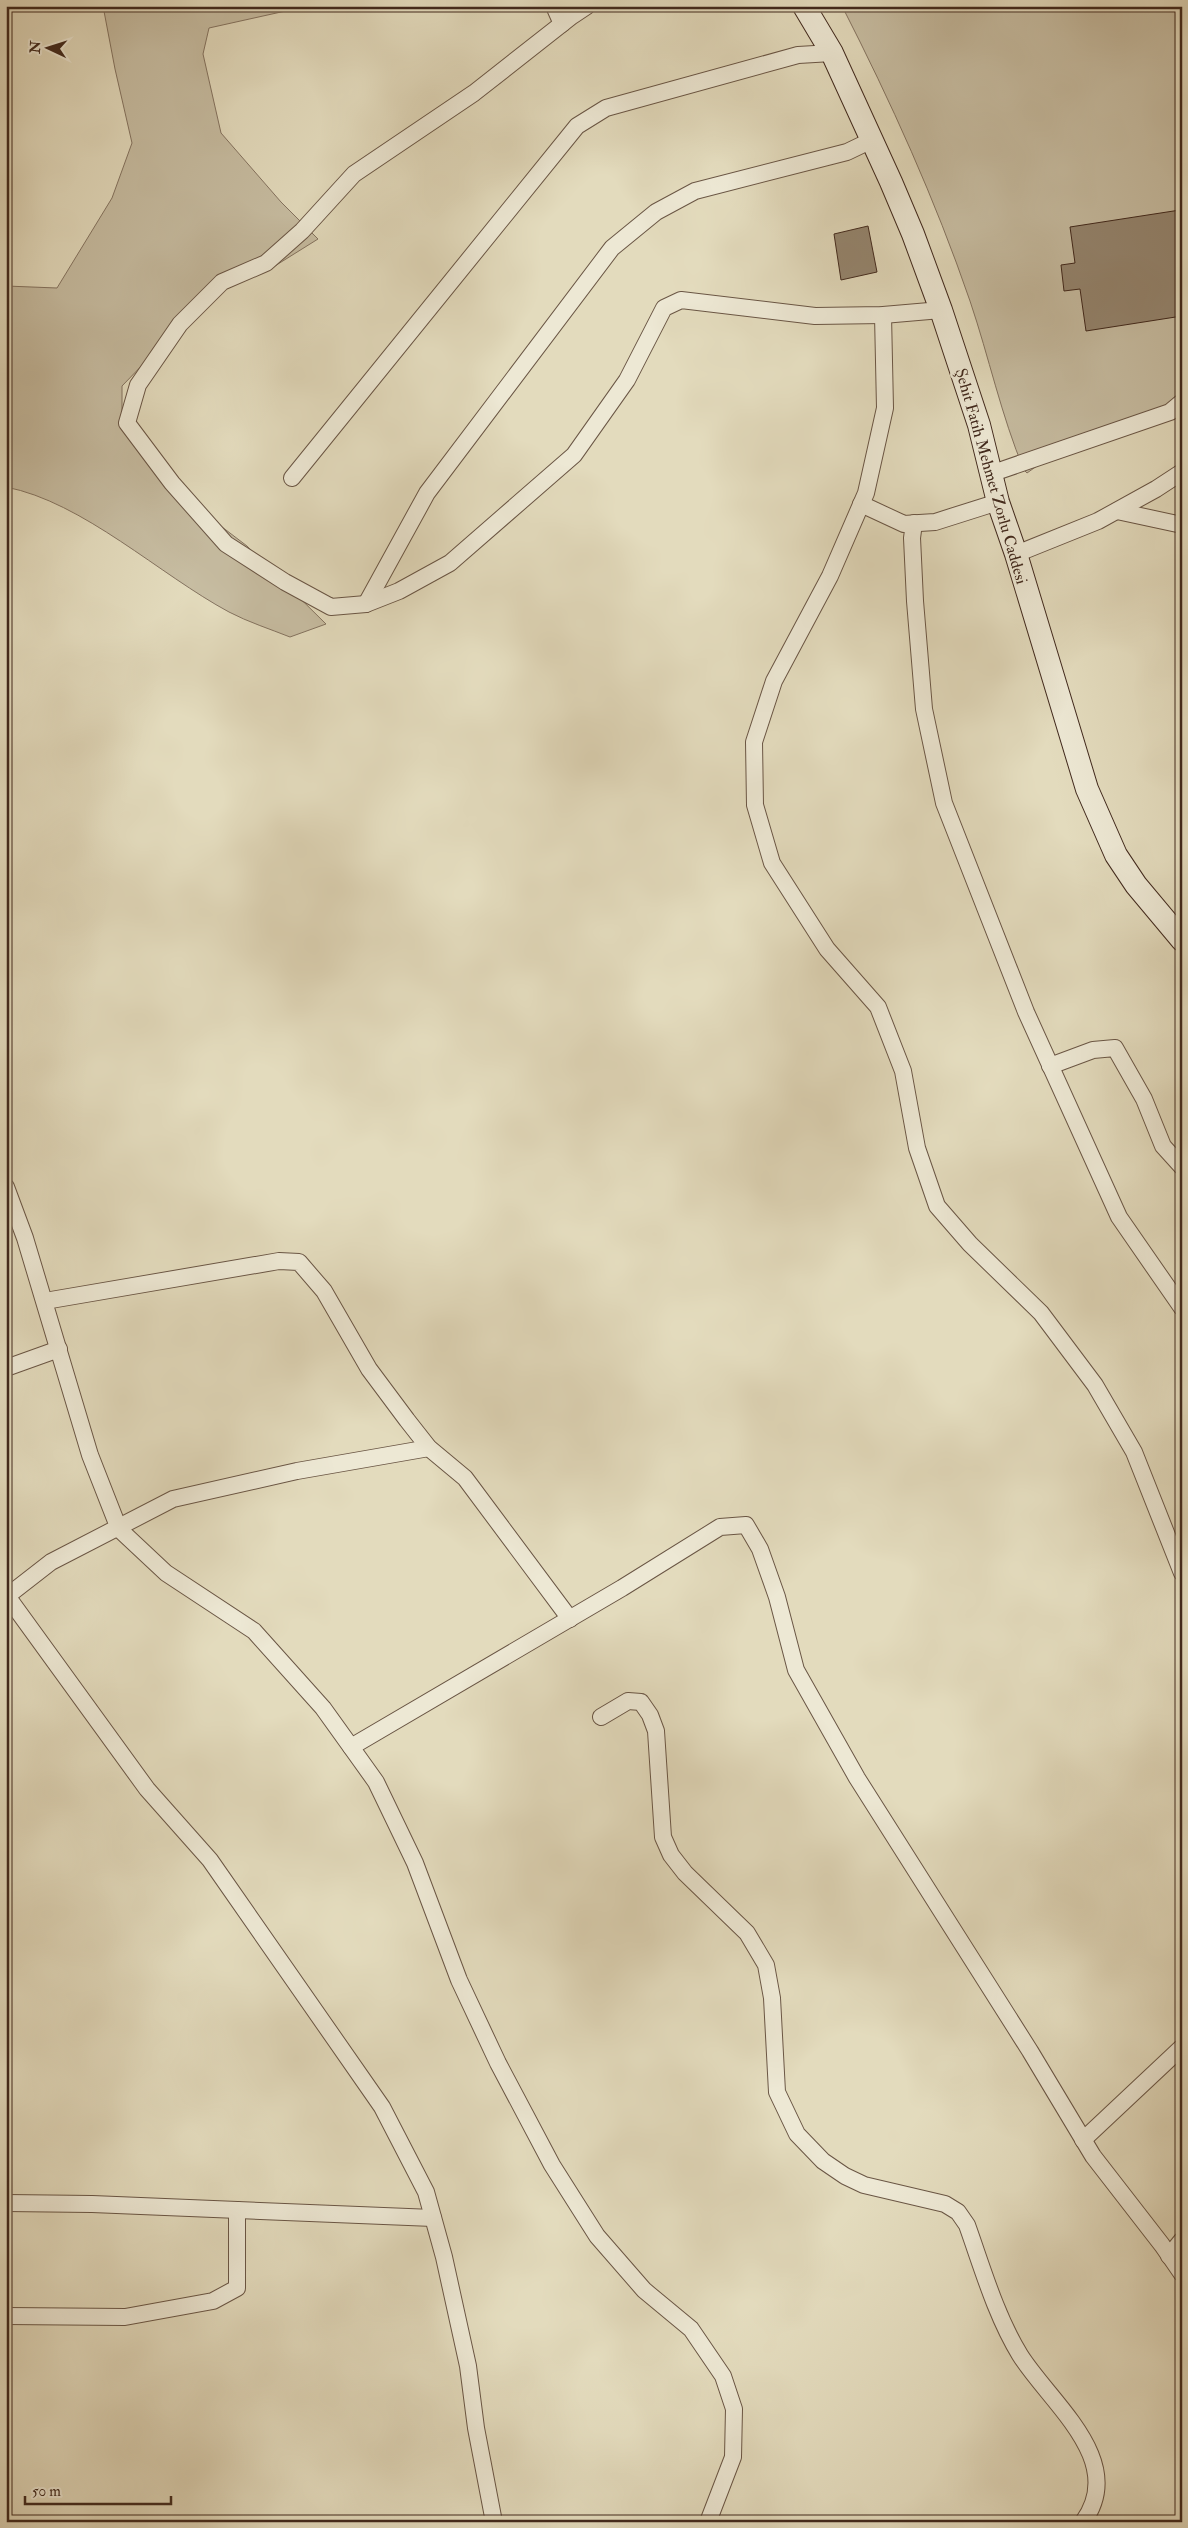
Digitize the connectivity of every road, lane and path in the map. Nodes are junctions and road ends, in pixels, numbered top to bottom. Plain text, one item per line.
1 (554, 6) edge
2 (587, 6) edge
3 (804, 6) edge
4 (562, 24) junction
5 (832, 53) junction
6 (872, 140) junction
7 (941, 310) junction
8 (883, 315) junction
9 (1182, 402) edge
10 (1182, 472) edge
11 (993, 474) junction
12 (292, 478) dead end
13 (998, 502) junction
14 (861, 504) junction
15 (1117, 511) junction
16 (914, 523) junction
17 (1182, 525) edge
18 (1016, 554) junction
19 (366, 604) junction
20 (1182, 940) edge
21 (1050, 1066) junction
22 (1182, 1167) edge
23 (6, 1187) edge
24 (45, 1301) junction
25 (1182, 1308) edge
26 (59, 1349) junction
27 (6, 1368) edge
28 (429, 1448) junction
29 (119, 1529) junction
30 (1182, 1573) edge
31 (6, 1597) edge
32 (570, 1619) junction
33 (601, 1717) dead end
34 (351, 1747) junction
35 (1182, 2047) edge
36 (1083, 2140) junction
37 (6, 2203) edge
38 (237, 2210) junction
39 (433, 2218) junction
40 (1182, 2240) edge
41 (1169, 2256) junction
42 (1182, 2274) edge
43 (6, 2316) edge
44 (494, 2522) edge
45 (708, 2522) edge
46 (1083, 2522) edge

1 - 4 street
2 - 4 street
3 - 5 main road, Şehit Fatih Mehmet Zorlu Caddesi
4 - 19 street
5 - 6 main road, Şehit Fatih Mehmet Zorlu Caddesi
5 - 12 street
6 - 7 main road, Şehit Fatih Mehmet Zorlu Caddesi
6 - 19 street
7 - 8 street
7 - 11 main road, Şehit Fatih Mehmet Zorlu Caddesi
8 - 14 street
8 - 19 street
9 - 11 street
10 - 15 street
11 - 13 main road, Şehit Fatih Mehmet Zorlu Caddesi
13 - 16 street
13 - 18 main road, Şehit Fatih Mehmet Zorlu Caddesi
14 - 16 street
14 - 30 street
15 - 17 street
15 - 18 street
16 - 21 street
18 - 20 main road, Şehit Fatih Mehmet Zorlu Caddesi
21 - 22 street
21 - 25 street
23 - 24 street
24 - 26 street
24 - 28 street
26 - 27 street
26 - 29 street
28 - 29 street
28 - 32 street
29 - 31 street
29 - 34 street
31 - 39 street
32 - 34 street
32 - 36 street
33 - 46 street
34 - 45 street
35 - 36 street
36 - 41 street
37 - 38 street
38 - 39 street
38 - 43 street
39 - 44 street
40 - 41 street
41 - 42 street

